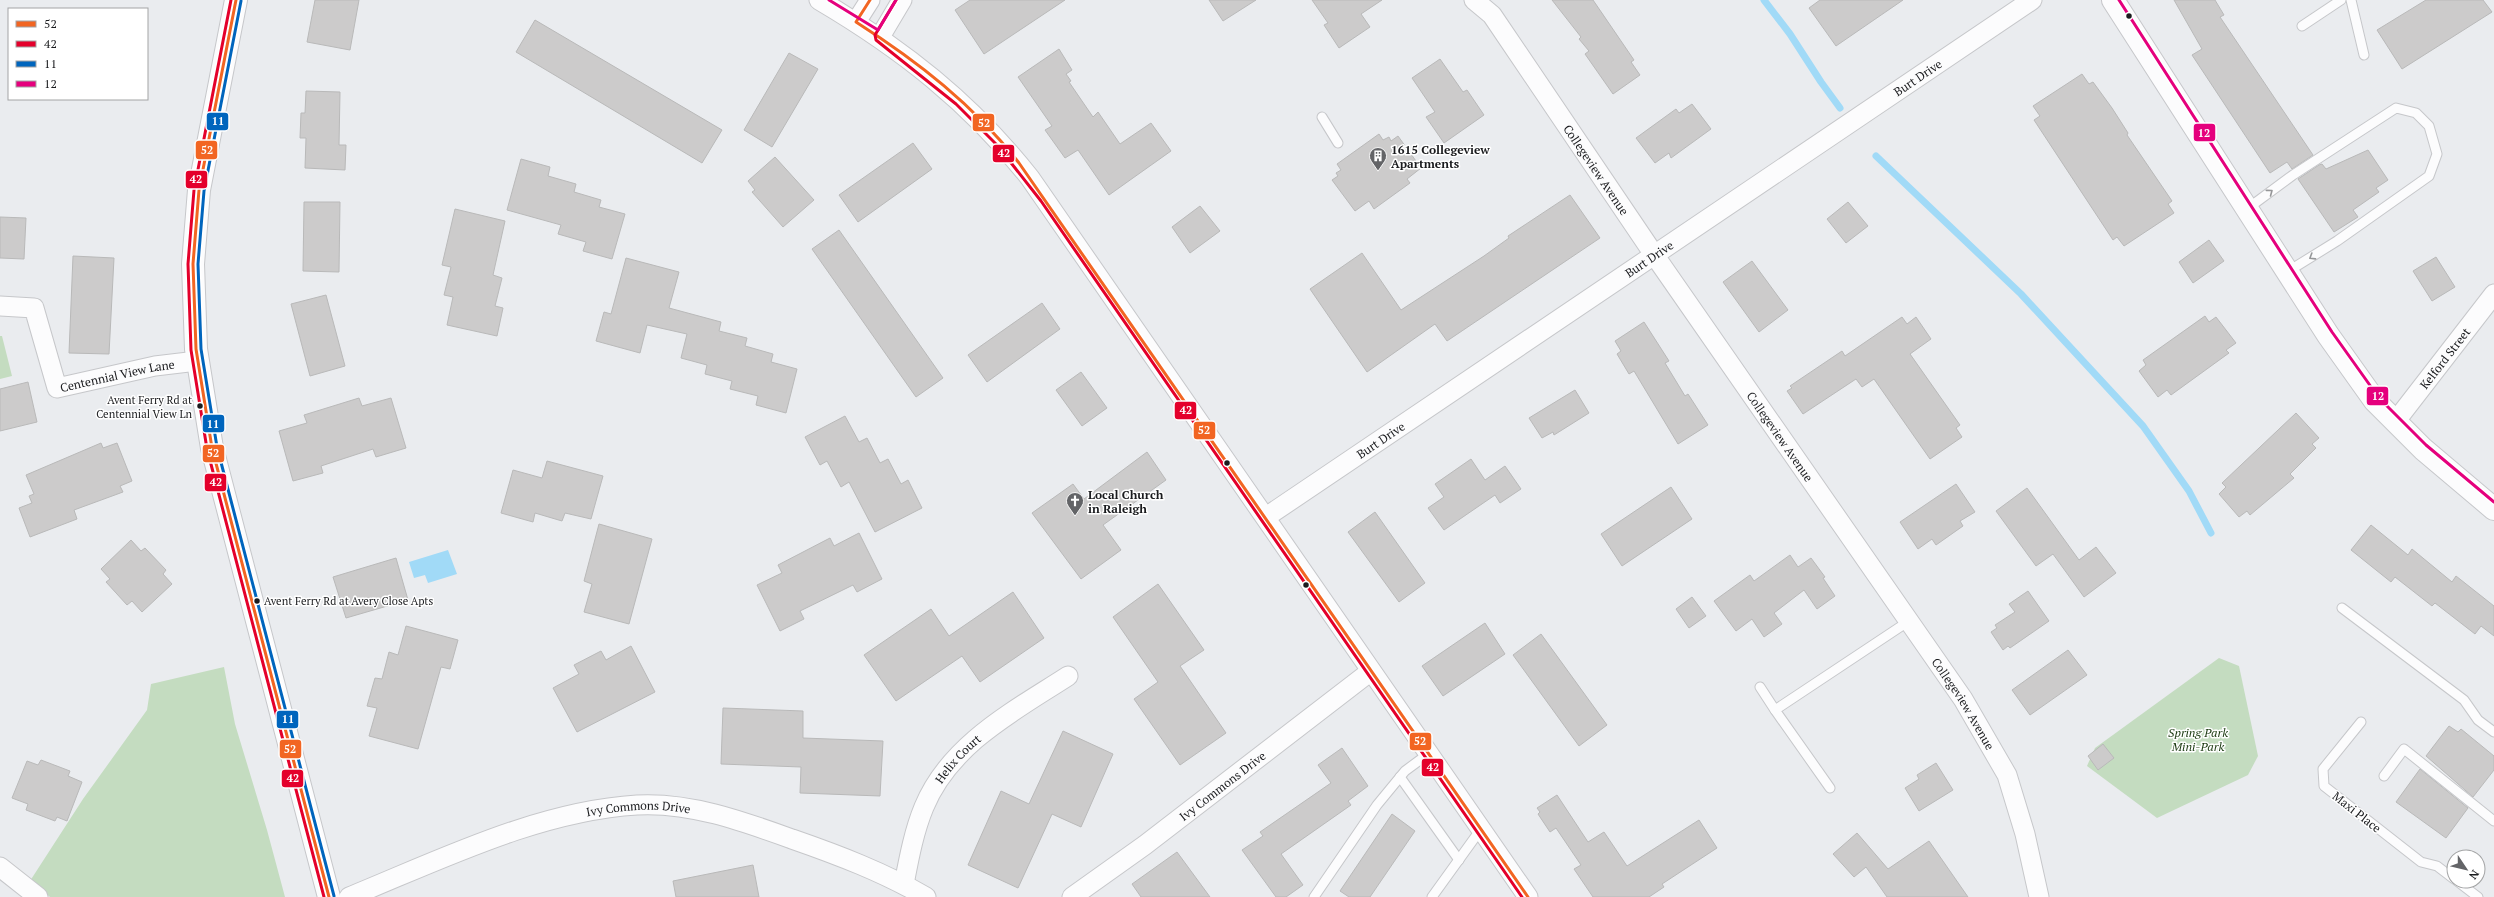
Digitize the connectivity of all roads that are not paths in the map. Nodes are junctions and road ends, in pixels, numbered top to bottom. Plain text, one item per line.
1 (236, 0) edge
2 (819, 0) edge
3 (870, 0) edge
4 (902, 0) edge
5 (1474, 0) edge
6 (2032, 0) edge
7 (2112, 0) edge
8 (2341, 0) edge
9 (2351, 0) edge
10 (856, 22) junction
11 (2302, 26) dead end
12 (880, 37) junction
13 (2364, 55) dead end
14 (1322, 117) dead end
15 (1338, 143) dead end
16 (2247, 209) junction
17 (1655, 256) junction
18 (2287, 272) junction
19 (2494, 294) edge
20 (0, 306) edge
21 (197, 361) junction
22 (2395, 422) junction
23 (2494, 509) edge
24 (1266, 517) junction
25 (2342, 608) dead end
26 (1909, 621) junction
27 (1371, 671) junction
28 (1068, 676) dead end
29 (1760, 687) dead end
30 (1775, 710) junction
31 (2361, 722) dead end
32 (2494, 732) edge
33 (1428, 754) junction
34 (2384, 776) dead end
35 (1400, 777) junction
36 (1830, 788) dead end
37 (2494, 821) edge
38 (1481, 829) junction
39 (1459, 860) junction
40 (0, 867) edge
41 (2446, 873) edge
42 (904, 884) junction
43 (2467, 889) edge
44 (38, 897) edge
45 (329, 897) edge
46 (349, 897) edge
47 (926, 897) edge
48 (1072, 897) edge
49 (1314, 897) edge
50 (1432, 897) edge
51 (1528, 897) edge
52 (2039, 897) edge
53 (2478, 897) edge

1 - 21 main road
2 - 10 street
3 - 10 street
4 - 12 street
5 - 17 street, Collegeview Avenue
6 - 17 street, Burt Drive
7 - 16 main road
8 - 11 lane
9 - 13 lane
10 - 12 street
12 - 24 street
14 - 15 lane
16 - 18 main road
16 -> 18 lane
17 - 24 street, Burt Drive
17 - 26 street, Collegeview Avenue
18 - 22 main road
19 - 22 street, Kelford Street
20 - 21 street, Centennial View Lane
21 - 45 main road
22 - 23 main road
24 - 27 street
25 - 32 lane
26 - 30 lane
26 - 52 street, Collegeview Avenue
27 - 33 street
27 - 48 street, Ivy Commons Drive
28 - 42 street, Helix Court
29 - 30 lane
30 - 36 lane
31 - 41 lane, Maxi Place
33 - 35 lane
33 - 38 street
34 - 37 lane
35 - 39 lane
35 - 49 lane
38 - 39 lane
38 - 51 street
39 - 50 lane
40 - 44 street
42 - 46 street, Ivy Commons Drive
42 - 47 street, Ivy Commons Drive
43 - 53 lane

